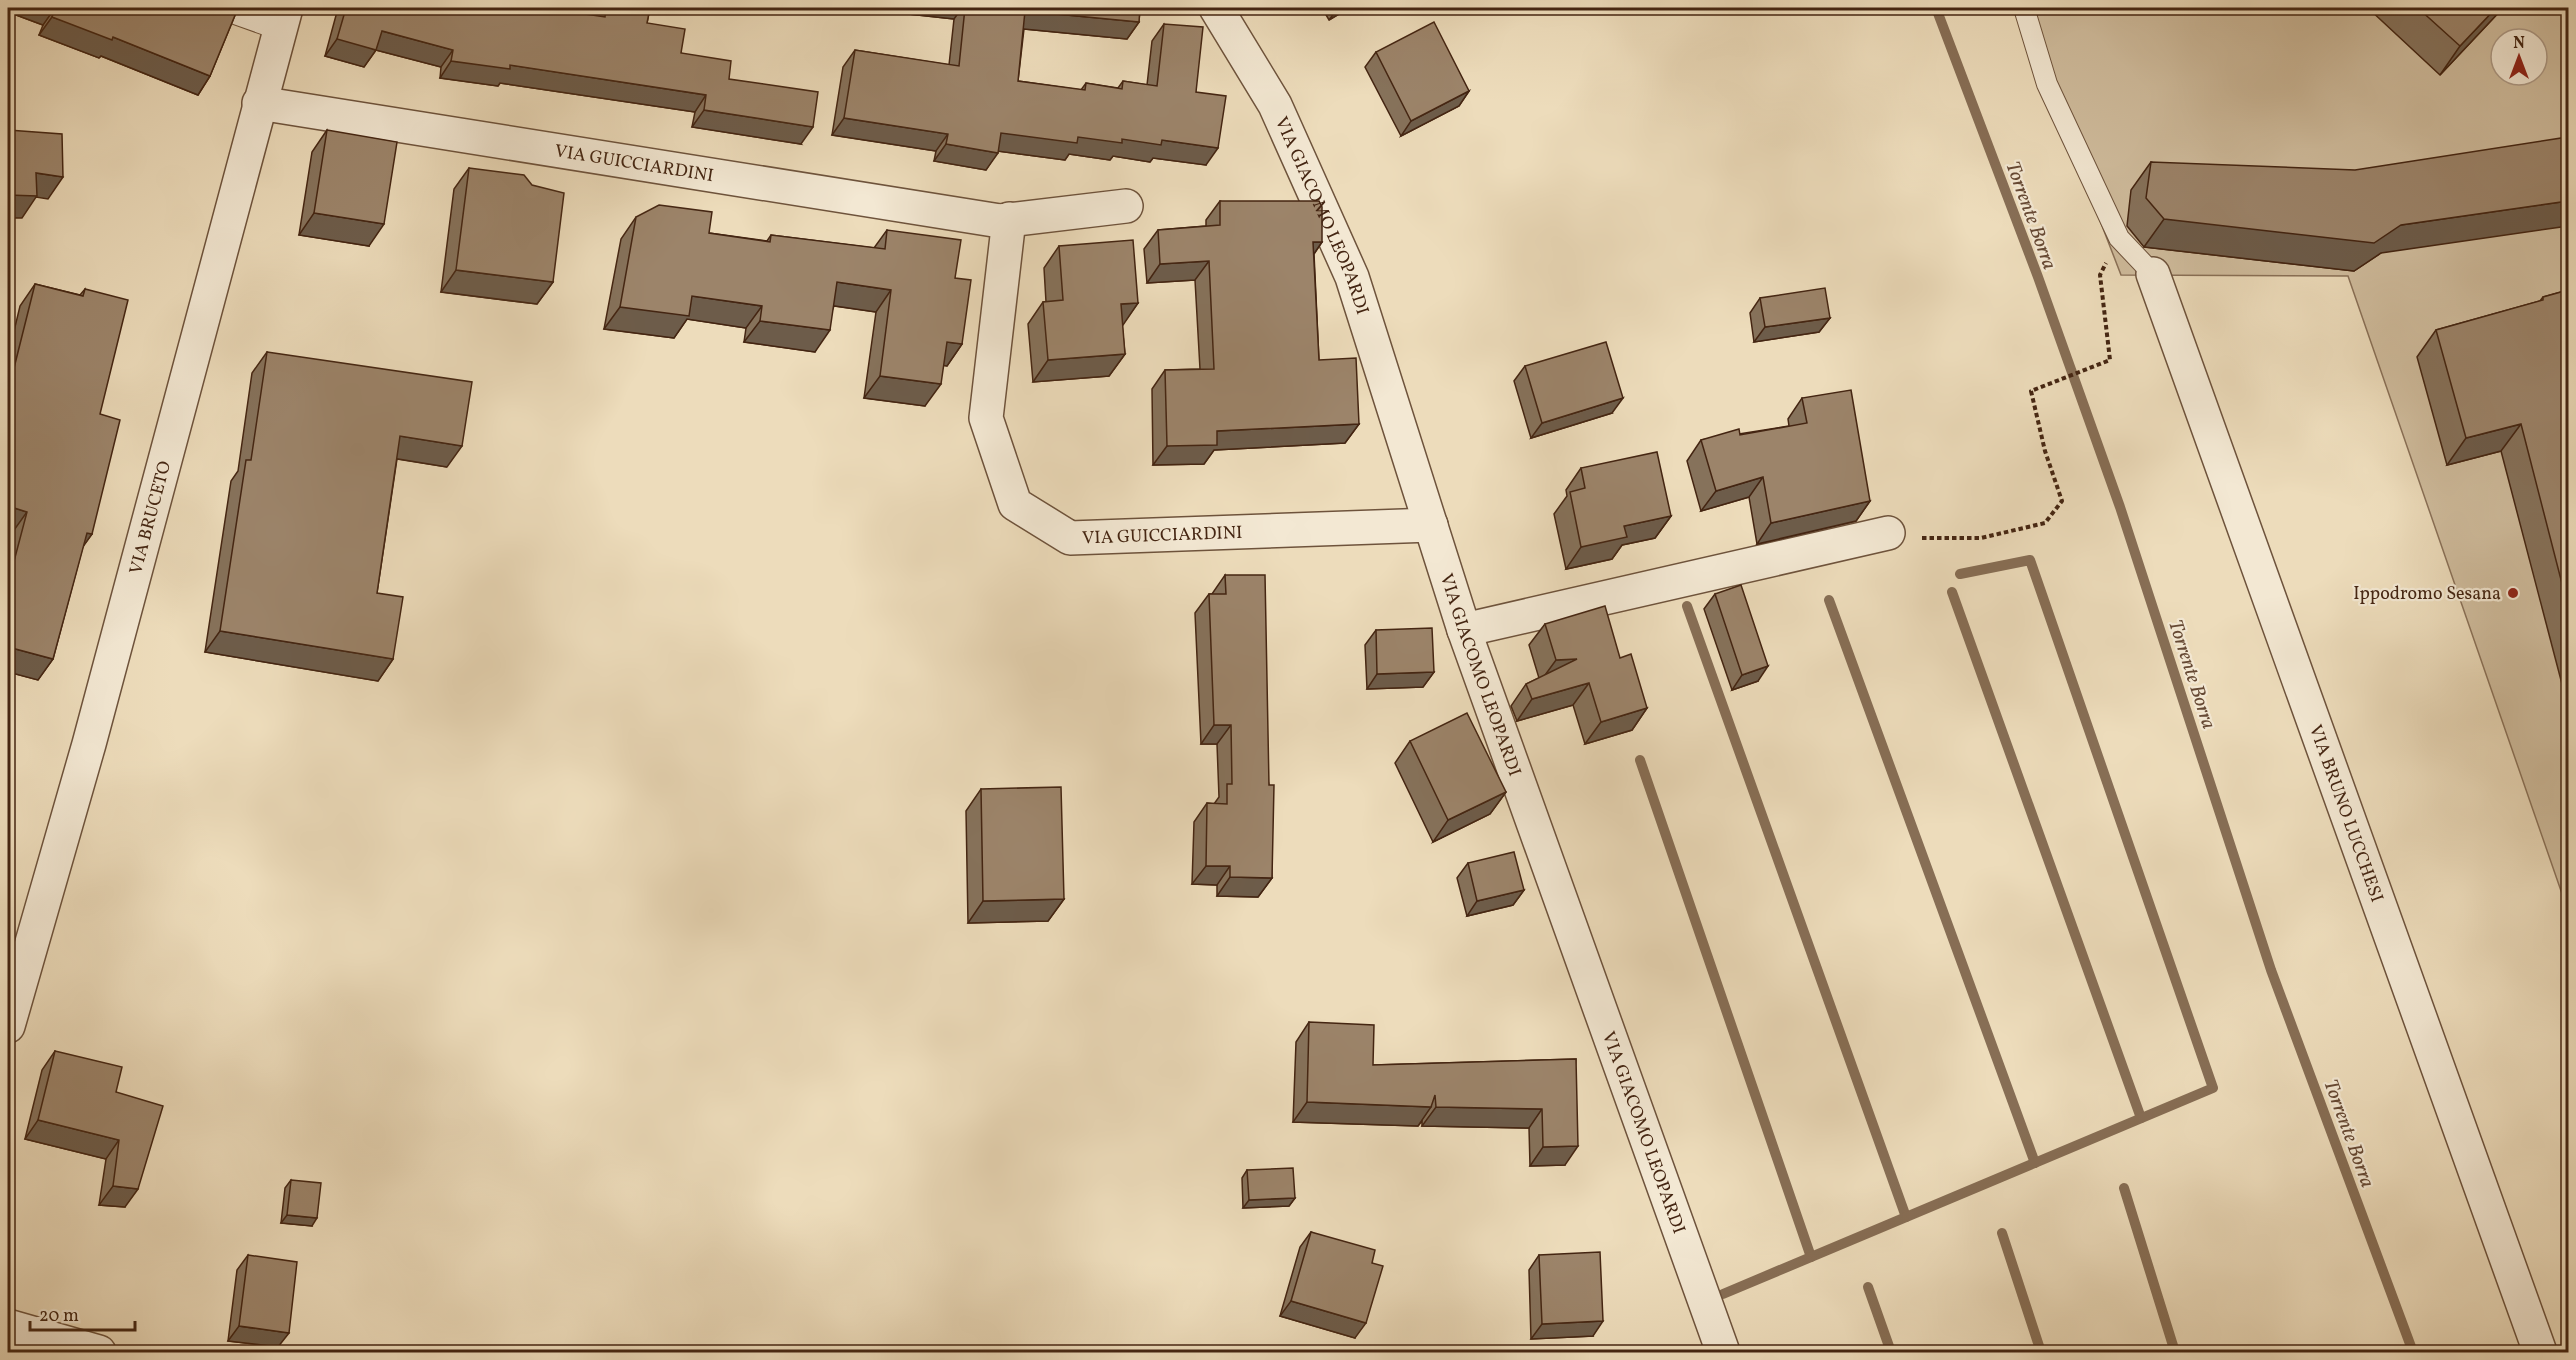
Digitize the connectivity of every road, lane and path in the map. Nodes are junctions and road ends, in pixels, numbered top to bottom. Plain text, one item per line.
1 (218, 8) edge
2 (1216, 8) edge
3 (2024, 8) edge
4 (283, 19) edge
5 (259, 103) junction
6 (1126, 206) dead end
7 (1009, 219) junction
8 (2119, 238) junction
9 (2153, 274) joint
10 (1431, 525) junction
11 (1888, 533) joint
12 (1464, 630) junction
13 (8, 1026) edge
14 (8, 1326) edge
15 (99, 1353) edge
16 (1723, 1353) edge
17 (2541, 1353) edge

1 - 4 lane
2 - 10 street, VIA GIACOMO LEOPARDI
3 - 8 lane
4 - 5 street, VIA BRUCETO
5 - 7 street, VIA GUICCIARDINI
5 - 13 street, VIA BRUCETO
6 - 7 street, VIA GUICCIARDINI
7 - 10 street, VIA GUICCIARDINI
8 - 9 lane
8 - 11 path
9 - 17 street, VIA BRUNO LUCCHESI
10 - 12 street, VIA GIACOMO LEOPARDI
11 - 12 street
12 - 16 street, VIA GIACOMO LEOPARDI
14 - 15 street

